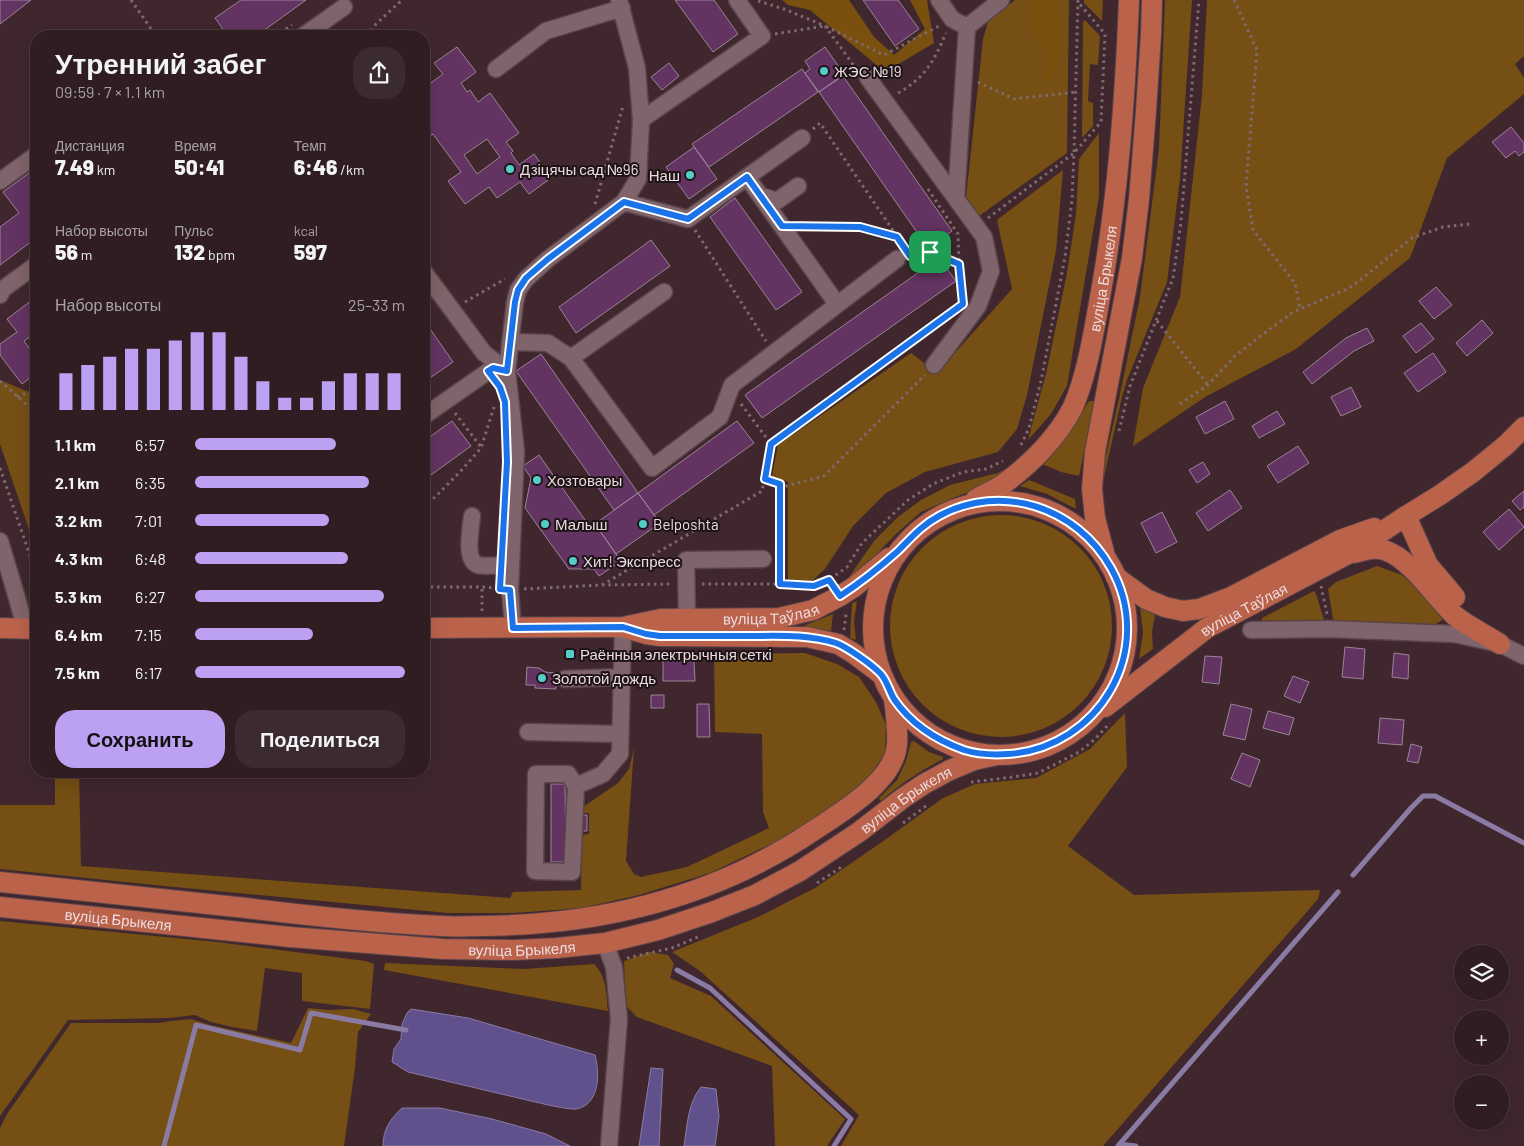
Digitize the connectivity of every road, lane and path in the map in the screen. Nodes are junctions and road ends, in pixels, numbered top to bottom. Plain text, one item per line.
1 (131, 0) edge
2 (402, 0) edge
3 (737, 0) edge
4 (755, 0) edge
5 (939, 0) edge
6 (1002, 0) edge
7 (1129, 0) edge
8 (1152, 0) edge
9 (1199, 0) edge
10 (1234, 0) edge
11 (1078, 1) edge
12 (621, 4) edge
13 (344, 7) dead end
14 (960, 23) junction
15 (825, 26) junction
16 (152, 30) edge
17 (311, 30) edge
18 (372, 30) edge
19 (762, 36) junction
20 (496, 69) dead end
21 (964, 76) junction
22 (865, 77) joint
23 (1076, 92) junction
24 (884, 100) junction
25 (625, 115) dead end
26 (641, 120) junction
27 (802, 138) joint
28 (1074, 152) junction
29 (30, 159) edge
30 (747, 177) junction
31 (0, 181) edge
32 (798, 186) dead end
33 (760, 196) junction
34 (956, 198) junction
35 (624, 202) junction
36 (594, 207) dead end
37 (688, 219) junction
38 (1470, 224) dead end
39 (782, 226) junction
40 (976, 226) junction
41 (958, 234) dead end
42 (897, 237) junction
43 (904, 258) junction
44 (959, 264) junction
45 (30, 269) edge
46 (512, 275) dead end
47 (430, 280) edge
48 (1, 289) edge
49 (664, 292) dead end
50 (837, 304) junction
51 (963, 304) dead end
52 (1300, 309) junction
53 (452, 310) junction
54 (955, 310) dead end
55 (1157, 322) junction
56 (510, 342) junction
57 (774, 353) junction
58 (571, 358) junction
59 (934, 366) joint
60 (507, 371) junction
61 (0, 382) edge
62 (1208, 384) junction
63 (730, 389) junction
64 (30, 392) edge
65 (497, 396) dead end
66 (17, 397) junction
67 (440, 404) junction
68 (1180, 404) dead end
69 (30, 407) edge
70 (430, 412) edge
71 (1524, 427) edge
72 (1118, 433) dead end
73 (771, 444) junction
74 (1019, 447) dead end
75 (481, 448) junction
76 (1008, 456) dead end
77 (0, 468) edge
78 (765, 479) junction
79 (780, 488) junction
80 (430, 502) edge
81 (963, 506) junction
82 (472, 516) dead end
83 (1406, 516) junction
84 (0, 541) edge
85 (898, 550) junction
86 (1348, 554) junction
87 (30, 556) edge
88 (1105, 556) junction
89 (763, 560) dead end
90 (510, 565) junction
91 (1116, 576) junction
92 (1320, 580) dead end
93 (686, 584) junction
94 (780, 584) junction
95 (601, 585) junction
96 (430, 587) edge
97 (510, 590) junction
98 (840, 596) junction
99 (687, 619) junction
100 (30, 626) edge
101 (623, 627) junction
102 (0, 628) edge
103 (30, 628) edge
104 (430, 628) edge
105 (513, 628) junction
106 (1329, 629) junction
107 (1251, 630) dead end
108 (838, 644) junction
109 (1500, 644) junction
110 (1524, 656) edge
111 (881, 674) junction
112 (622, 677) junction
113 (565, 679) dead end
114 (894, 699) junction
115 (1091, 717) junction
116 (1113, 720) dead end
117 (528, 732) dead end
118 (620, 734) junction
119 (997, 755) junction
120 (963, 785) dead end
121 (576, 786) junction
122 (929, 804) dead end
123 (898, 826) dead end
124 (850, 861) dead end
125 (0, 882) edge
126 (808, 887) dead end
127 (0, 907) edge
128 (706, 934) dead end
129 (609, 952) junction
130 (609, 1146) edge

1 - 16 path
2 - 18 path
3 - 19 street
4 - 15 path
5 - 14 street
6 - 14 street
7 - 81 main road, вуліца Брыкеля
8 - 88 main road, вуліца Брыкеля
9 - 55 path
10 - 52 path
11 - 23 path
11 - 28 path
12 - 20 street
12 - 26 street
13 - 17 street
14 - 15 path
14 - 21 street
14 - 24 path
15 - 19 path
15 - 22 path
19 - 26 street
21 - 23 path
21 - 34 street
22 - 24 street
23 - 28 path
24 - 34 street
25 - 36 path
26 - 35 street
27 - 30 street
27 - 42 path
28 - 40 path
28 - 74 path
29 - 31 street
30 - 33 street
30 - 37 street
32 - 33 street
33 - 39 street
34 - 40 street
35 - 37 street
35 - 56 street
37 - 57 path
38 - 52 path
39 - 42 path
39 - 50 street
40 - 59 street
41 - 44 path
42 - 43 path
43 - 44 path
43 - 50 street
44 - 51 path
45 - 48 street
46 - 53 path
47 - 53 street
49 - 58 street
50 - 57 street
52 - 62 path
53 - 60 street
54 - 73 path
55 - 62 path
55 - 72 path
56 - 58 street
56 - 60 street
57 - 63 street
58 - 63 street
59 - 79 path
60 - 67 street
60 - 90 street
61 - 66 path
62 - 68 path
63 - 73 path
64 - 66 path
65 - 75 path
66 - 69 path
67 - 70 street
67 - 75 path
71 - 83 main road, вуліца Таўлая
73 - 78 path
75 - 80 path
76 - 94 path
77 - 87 path
78 - 79 path
78 - 95 path
79 - 94 path
81 - 85 main road
81 - 88 main road
82 - 90 street
83 - 86 main road, вуліца Таўлая
83 - 91 main road, вуліца Таўлая
83 - 109 main road
84 - 100 street
85 - 98 main road, вуліца Таўлая
85 - 111 main road
86 - 109 main road
86 - 115 main road, вуліца Таўлая
88 - 91 main road
89 - 93 street
90 - 97 street
91 - 115 main road
92 - 106 path
93 - 94 path
93 - 95 path
93 - 99 street
95 - 97 path
96 - 97 path
97 - 105 street
98 - 99 main road, вуліца Таўлая
98 - 108 path
99 - 101 main road, вуліца Таўлая
101 - 105 main road, вуліца Таўлая
101 - 108 main road, вуліца Таўлая
101 - 112 street
102 - 103 main road
104 - 105 main road, вуліца Таўлая
106 - 107 street
106 - 109 street
108 - 111 main road, вуліца Таўлая
109 - 110 street
111 - 114 main road
112 - 113 street
112 - 118 street
114 - 119 main road
114 - 125 main road, вуліца Брыкеля
115 - 119 main road
116 - 120 path
117 - 118 street
118 - 121 street
119 - 129 main road, вуліца Брыкеля
121 - 121 street
122 - 123 path
124 - 126 path
127 - 129 main road, вуліца Брыкеля
128 - 129 path
129 - 130 street

